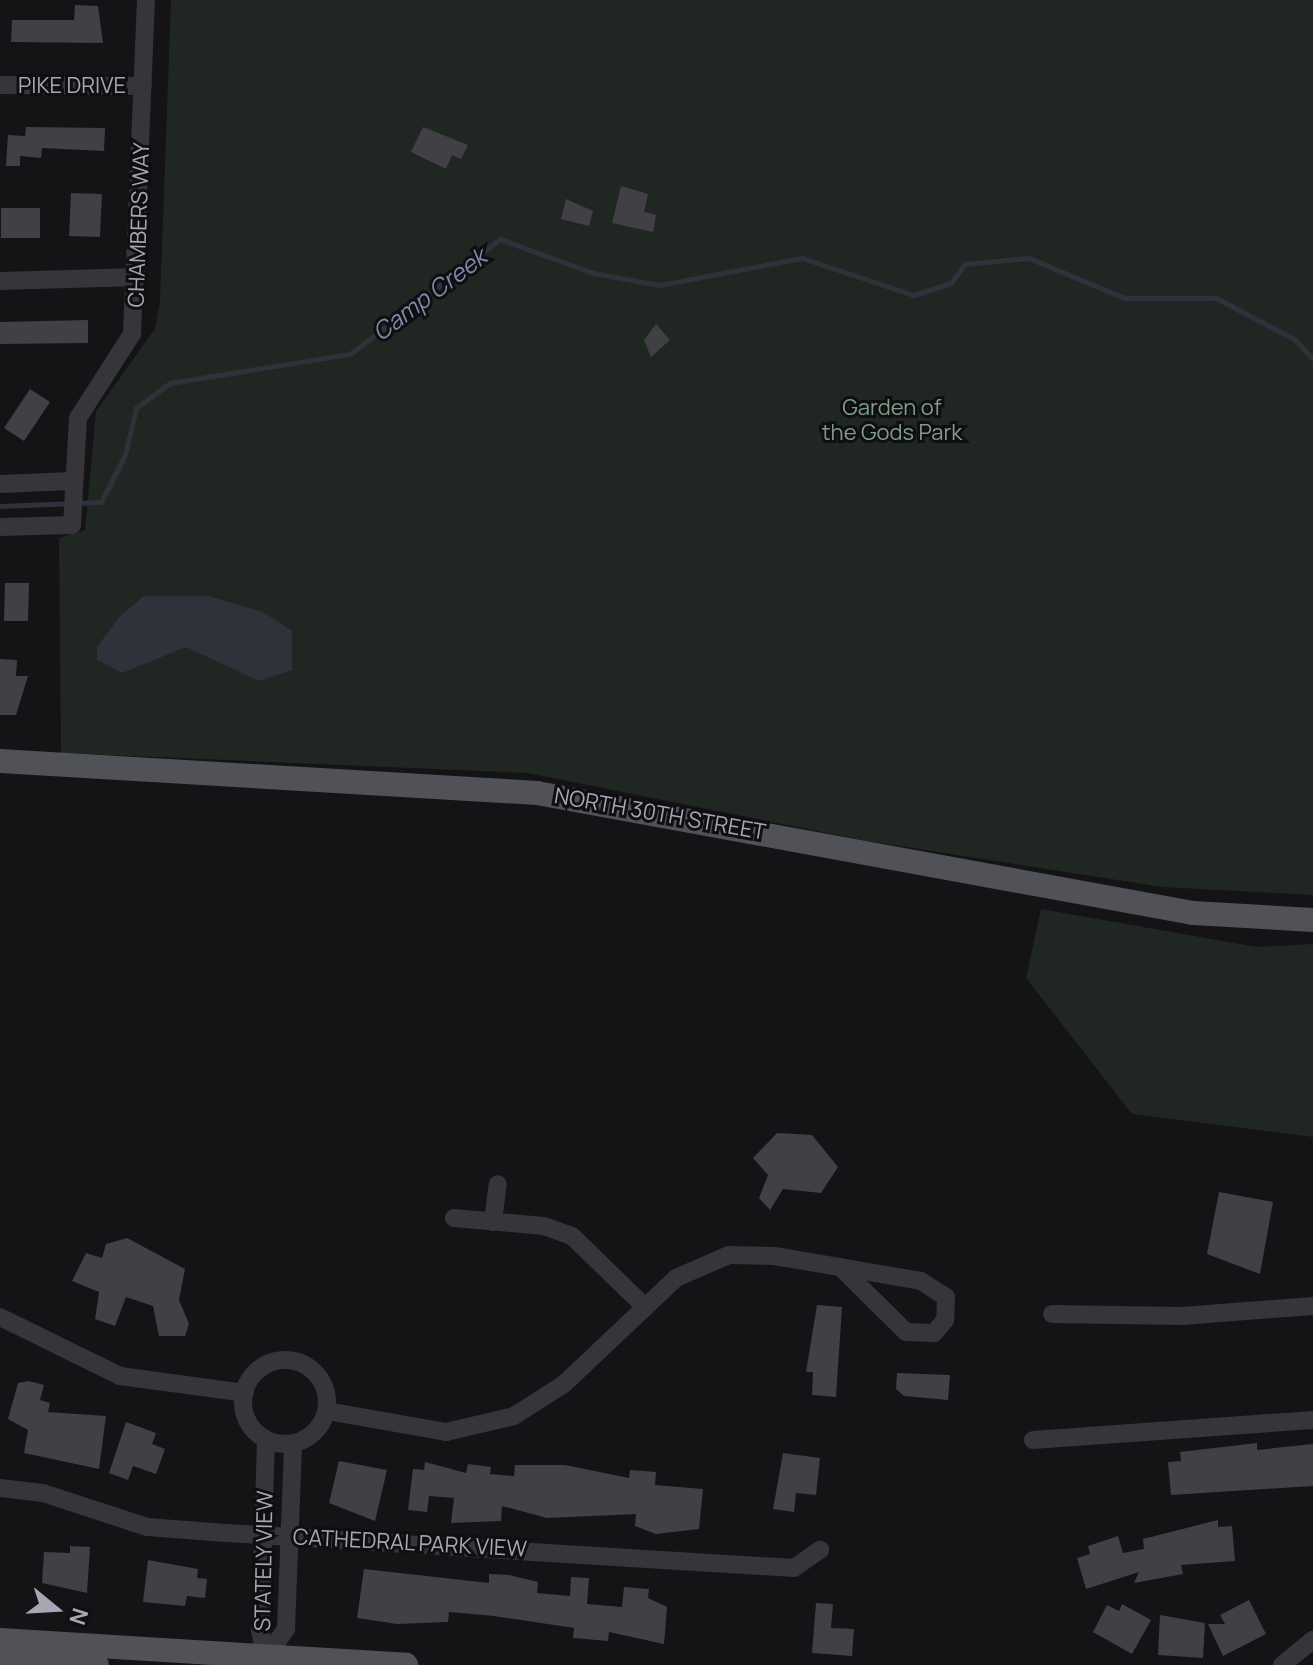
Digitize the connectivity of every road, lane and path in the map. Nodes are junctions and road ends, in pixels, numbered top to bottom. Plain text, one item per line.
1 (146, 0) edge
2 (0, 85) edge
3 (143, 86) junction
4 (138, 277) junction
5 (0, 281) edge
6 (72, 481) junction
7 (0, 484) edge
8 (0, 527) edge
9 (0, 761) edge
10 (1313, 920) edge
11 (498, 1184) dead end
12 (454, 1218) dead end
13 (493, 1222) junction
14 (840, 1267) junction
15 (1313, 1306) edge
16 (645, 1307) junction
17 (1052, 1314) dead end
18 (0, 1317) edge
19 (245, 1393) junction
20 (327, 1411) junction
21 (1313, 1420) edge
22 (266, 1440) junction
23 (1033, 1440) dead end
24 (293, 1444) junction
25 (0, 1488) edge
26 (264, 1533) junction
27 (291, 1536) junction
28 (820, 1550) dead end
29 (261, 1589) junction
30 (289, 1590) junction
31 (0, 1640) edge
32 (1313, 1640) edge
33 (0, 1659) edge
34 (267, 1660) edge
35 (97, 1665) edge
36 (406, 1665) edge
37 (1282, 1665) edge

1 - 3 street, CHAMBERS WAY
2 - 3 street, PIKE DRIVE
3 - 4 street, CHAMBERS WAY
4 - 5 street
4 - 6 street, CHAMBERS WAY
6 - 7 street
6 - 8 street, CHAMBERS WAY
9 - 10 main road, NORTH 30TH STREET
11 - 13 street
12 - 13 street
13 - 16 street
14 - 14 street
14 - 16 street
15 - 17 street
16 - 20 street
18 - 19 street
19 - 20 street
19 - 22 street
20 - 24 street
21 - 23 street
22 - 24 street
22 - 26 street, STATELY VIEW
24 - 27 street, STATELY VIEW
25 - 26 street, CATHEDRAL PARK VIEW
26 - 27 street, CATHEDRAL PARK VIEW
26 - 29 street, STATELY VIEW
27 - 28 street, CATHEDRAL PARK VIEW
27 - 30 street, STATELY VIEW
29 - 30 street
29 - 34 street, STATELY VIEW
30 - 34 street, STATELY VIEW
31 - 34 main road
32 - 37 street
33 - 35 main road
34 - 36 main road

